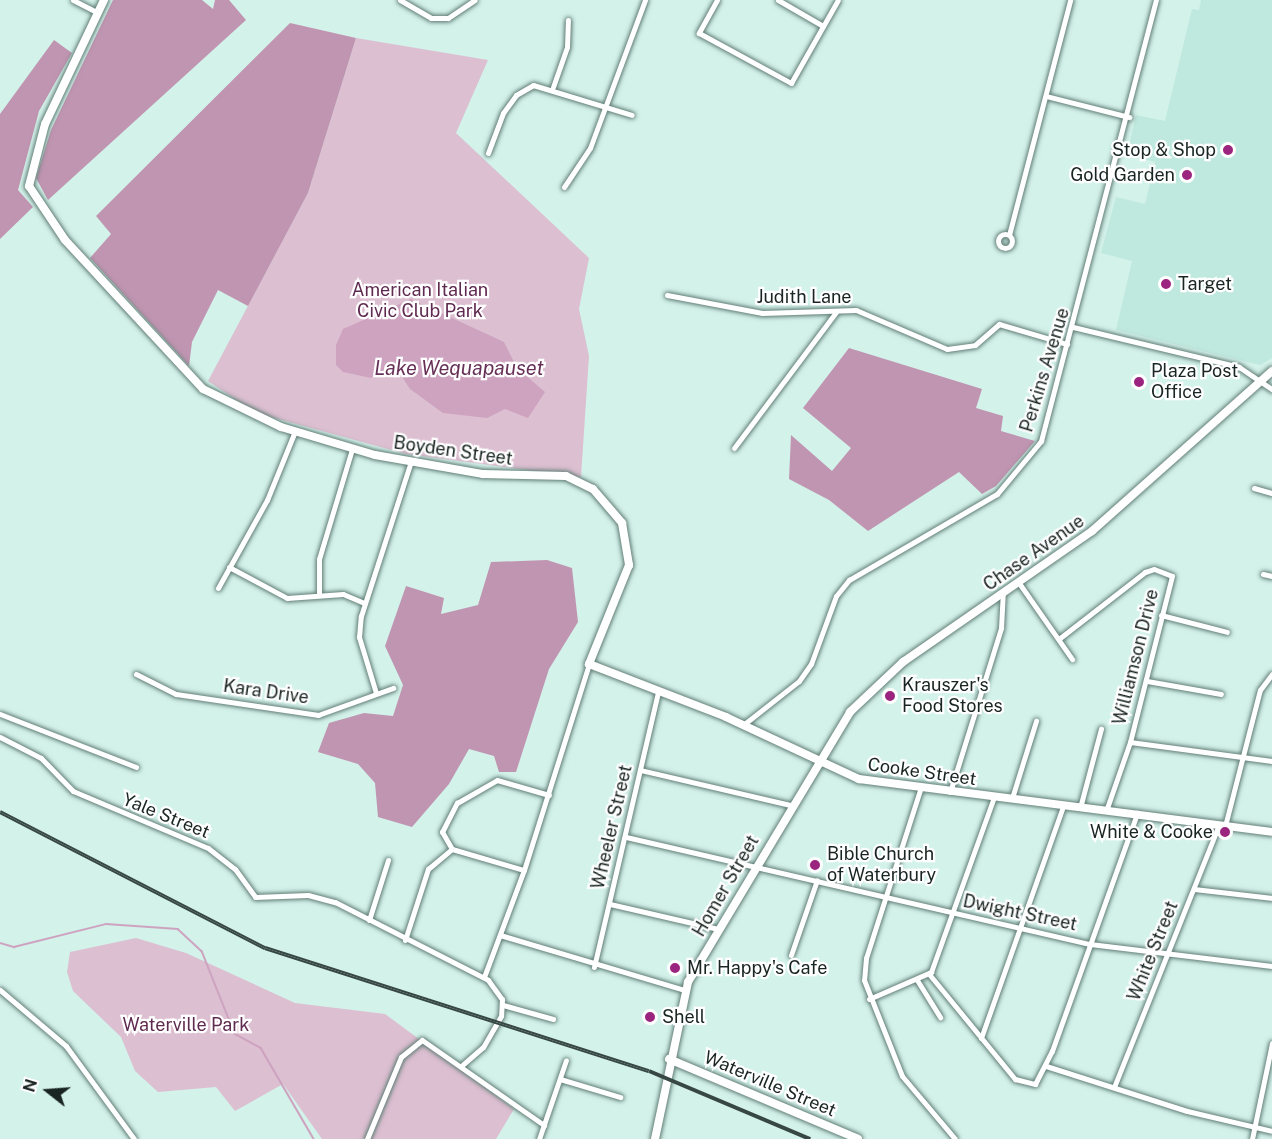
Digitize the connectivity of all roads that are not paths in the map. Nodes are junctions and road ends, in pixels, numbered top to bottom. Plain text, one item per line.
1 (73, 0) edge
2 (104, 0) edge
3 (400, 0) edge
4 (475, 0) edge
5 (645, 0) edge
6 (717, 0) edge
7 (778, 0) edge
8 (838, 0) edge
9 (1070, 0) edge
10 (1156, 0) edge
11 (98, 13) junction
12 (568, 20) dead end
13 (823, 26) junction
14 (553, 87) junction
15 (1046, 96) junction
16 (604, 105) junction
17 (632, 115) dead end
18 (1129, 117) junction
19 (488, 153) dead end
20 (564, 187) dead end
21 (1009, 235) dead end
22 (667, 295) dead end
23 (836, 312) junction
24 (1073, 327) junction
25 (1066, 344) junction
26 (1272, 372) edge
27 (1263, 379) junction
28 (1272, 389) edge
29 (295, 431) junction
30 (352, 448) junction
31 (734, 448) dead end
32 (411, 462) junction
33 (1254, 488) dead end
34 (1272, 493) edge
35 (229, 567) junction
36 (1263, 574) dead end
37 (1272, 576) edge
38 (1019, 583) junction
39 (218, 588) dead end
40 (1004, 593) junction
41 (319, 594) junction
42 (364, 603) junction
43 (1161, 615) junction
44 (1227, 632) dead end
45 (1060, 638) junction
46 (1072, 659) dead end
47 (589, 664) junction
48 (136, 674) dead end
49 (1272, 674) edge
50 (1147, 681) junction
51 (393, 688) dead end
52 (376, 693) junction
53 (658, 693) junction
54 (1221, 694) dead end
55 (0, 714) edge
56 (1036, 721) dead end
57 (743, 725) junction
58 (1101, 729) dead end
59 (0, 737) edge
60 (1130, 742) junction
61 (1244, 759) junction
62 (817, 761) junction
63 (1272, 761) edge
64 (136, 767) dead end
65 (640, 770) junction
66 (920, 790) junction
67 (950, 793) junction
68 (549, 795) junction
69 (994, 796) junction
70 (1012, 798) junction
71 (1064, 802) junction
72 (1081, 804) junction
73 (791, 805) junction
74 (1107, 808) junction
75 (1137, 812) junction
76 (1222, 826) junction
77 (1272, 832) edge
78 (626, 837) junction
79 (452, 849) junction
80 (388, 860) dead end
81 (754, 867) junction
82 (524, 870) junction
83 (817, 880) junction
84 (1194, 889) junction
85 (884, 896) junction
86 (1272, 898) edge
87 (610, 904) junction
88 (952, 913) junction
89 (369, 920) junction
90 (718, 929) junction
91 (1021, 929) junction
92 (500, 935) junction
93 (405, 940) junction
94 (1090, 944) junction
95 (791, 955) dead end
96 (1167, 957) junction
97 (1272, 966) edge
98 (594, 967) junction
99 (930, 974) junction
100 (484, 977) junction
101 (917, 980) junction
102 (0, 990) edge
103 (685, 990) junction
104 (869, 999) junction
105 (503, 1005) junction
106 (940, 1017) dead end
107 (553, 1019) dead end
108 (981, 1038) junction
109 (1272, 1044) edge
110 (669, 1059) junction
111 (566, 1060) dead end
112 (462, 1065) junction
113 (1046, 1066) junction
114 (560, 1079) junction
115 (1114, 1087) junction
116 (620, 1097) dead end
117 (544, 1125) junction
118 (1255, 1127) junction
119 (1272, 1131) edge
120 (134, 1139) edge
121 (367, 1139) edge
122 (539, 1139) edge
123 (655, 1139) edge
124 (858, 1139) edge
125 (955, 1139) edge
126 (1252, 1139) edge

1 - 11 street
2 - 11 street, Boyden Street
3 - 4 street
5 - 16 street
6 - 13 street
7 - 13 street
8 - 13 street
9 - 15 street
10 - 18 street, Perkins Avenue
11 - 29 street, Boyden Street
12 - 14 street
14 - 16 street
14 - 19 street
15 - 18 street
15 - 21 street
16 - 17 street
16 - 20 street
18 - 24 street, Perkins Avenue
22 - 23 street, Judith Lane
23 - 25 street, Judith Lane
23 - 31 street
24 - 25 street, Perkins Avenue
24 - 27 street
25 - 57 street, Perkins Avenue
26 - 27 street, Chase Avenue
27 - 28 street
27 - 38 street, Chase Avenue
29 - 30 street, Boyden Street
29 - 35 street
30 - 32 street, Boyden Street
30 - 41 street
32 - 42 street
32 - 47 street, Boyden Street
33 - 34 street
35 - 39 street
35 - 41 street
36 - 37 street
38 - 40 street, Chase Avenue
38 - 45 street
40 - 62 street, Chase Avenue
40 - 67 street
41 - 42 street
42 - 52 street
43 - 44 street
43 - 45 street, Williamson Drive
43 - 50 street, Williamson Drive
45 - 46 street
47 - 53 street, Cooke Street
47 - 68 street, Boyden Street
48 - 52 street, Kara Drive
49 - 61 street, White Street
50 - 54 street
50 - 60 street, Williamson Drive
51 - 52 street, Kara Drive
53 - 57 street, Cooke Street
53 - 65 street, Wheeler Street
55 - 64 street, Yale Street
56 - 70 street
57 - 62 street, Cooke Street
58 - 72 street
59 - 89 street, Yale Street
60 - 61 street
60 - 74 street, Williamson Drive
61 - 63 street
61 - 76 street, White Street
62 - 66 street, Cooke Street
62 - 73 street, Homer Street
65 - 73 street
65 - 78 street, Wheeler Street
66 - 67 street, Cooke Street
66 - 85 street
67 - 69 street, Cooke Street
68 - 79 street
68 - 82 street, Boyden Street
69 - 70 street, Cooke Street
69 - 88 street
70 - 71 street, Cooke Street
71 - 72 street, Cooke Street
71 - 91 street
72 - 74 street, Cooke Street
73 - 81 street, Homer Street
74 - 75 street, Cooke Street
75 - 76 street, Cooke Street
75 - 94 street
76 - 77 street, Cooke Street
76 - 84 street, White Street
78 - 81 street, Dwight Street
78 - 87 street, Wheeler Street
79 - 82 street
79 - 93 street
80 - 89 street
81 - 83 street, Dwight Street
81 - 90 street, Homer Street
82 - 92 street, Boyden Street
83 - 85 street, Dwight Street
83 - 95 street
84 - 86 street
84 - 96 street, White Street
85 - 88 street, Dwight Street
85 - 104 street
87 - 90 street
87 - 98 street, Wheeler Street
88 - 91 street, Dwight Street
88 - 99 street
89 - 93 street, Yale Street
90 - 103 street, Homer Street
91 - 94 street, Dwight Street
91 - 108 street
92 - 98 street
92 - 100 street, Boyden Street
93 - 100 street, Yale Street
94 - 96 street, Dwight Street
94 - 113 street
96 - 97 street, Dwight Street
96 - 115 street, White Street
98 - 103 street
99 - 101 street
99 - 108 street
100 - 105 street
101 - 104 street
101 - 106 street
102 - 120 street
103 - 110 street, Homer Street
104 - 125 street
105 - 107 street
105 - 112 street
108 - 113 street
109 - 118 street
110 - 123 street, Homer Street
110 - 124 street, Waterville Street
111 - 114 street
112 - 117 street
112 - 121 street
113 - 115 street
114 - 116 street
114 - 117 street
115 - 118 street
117 - 122 street
118 - 119 street
118 - 126 street

